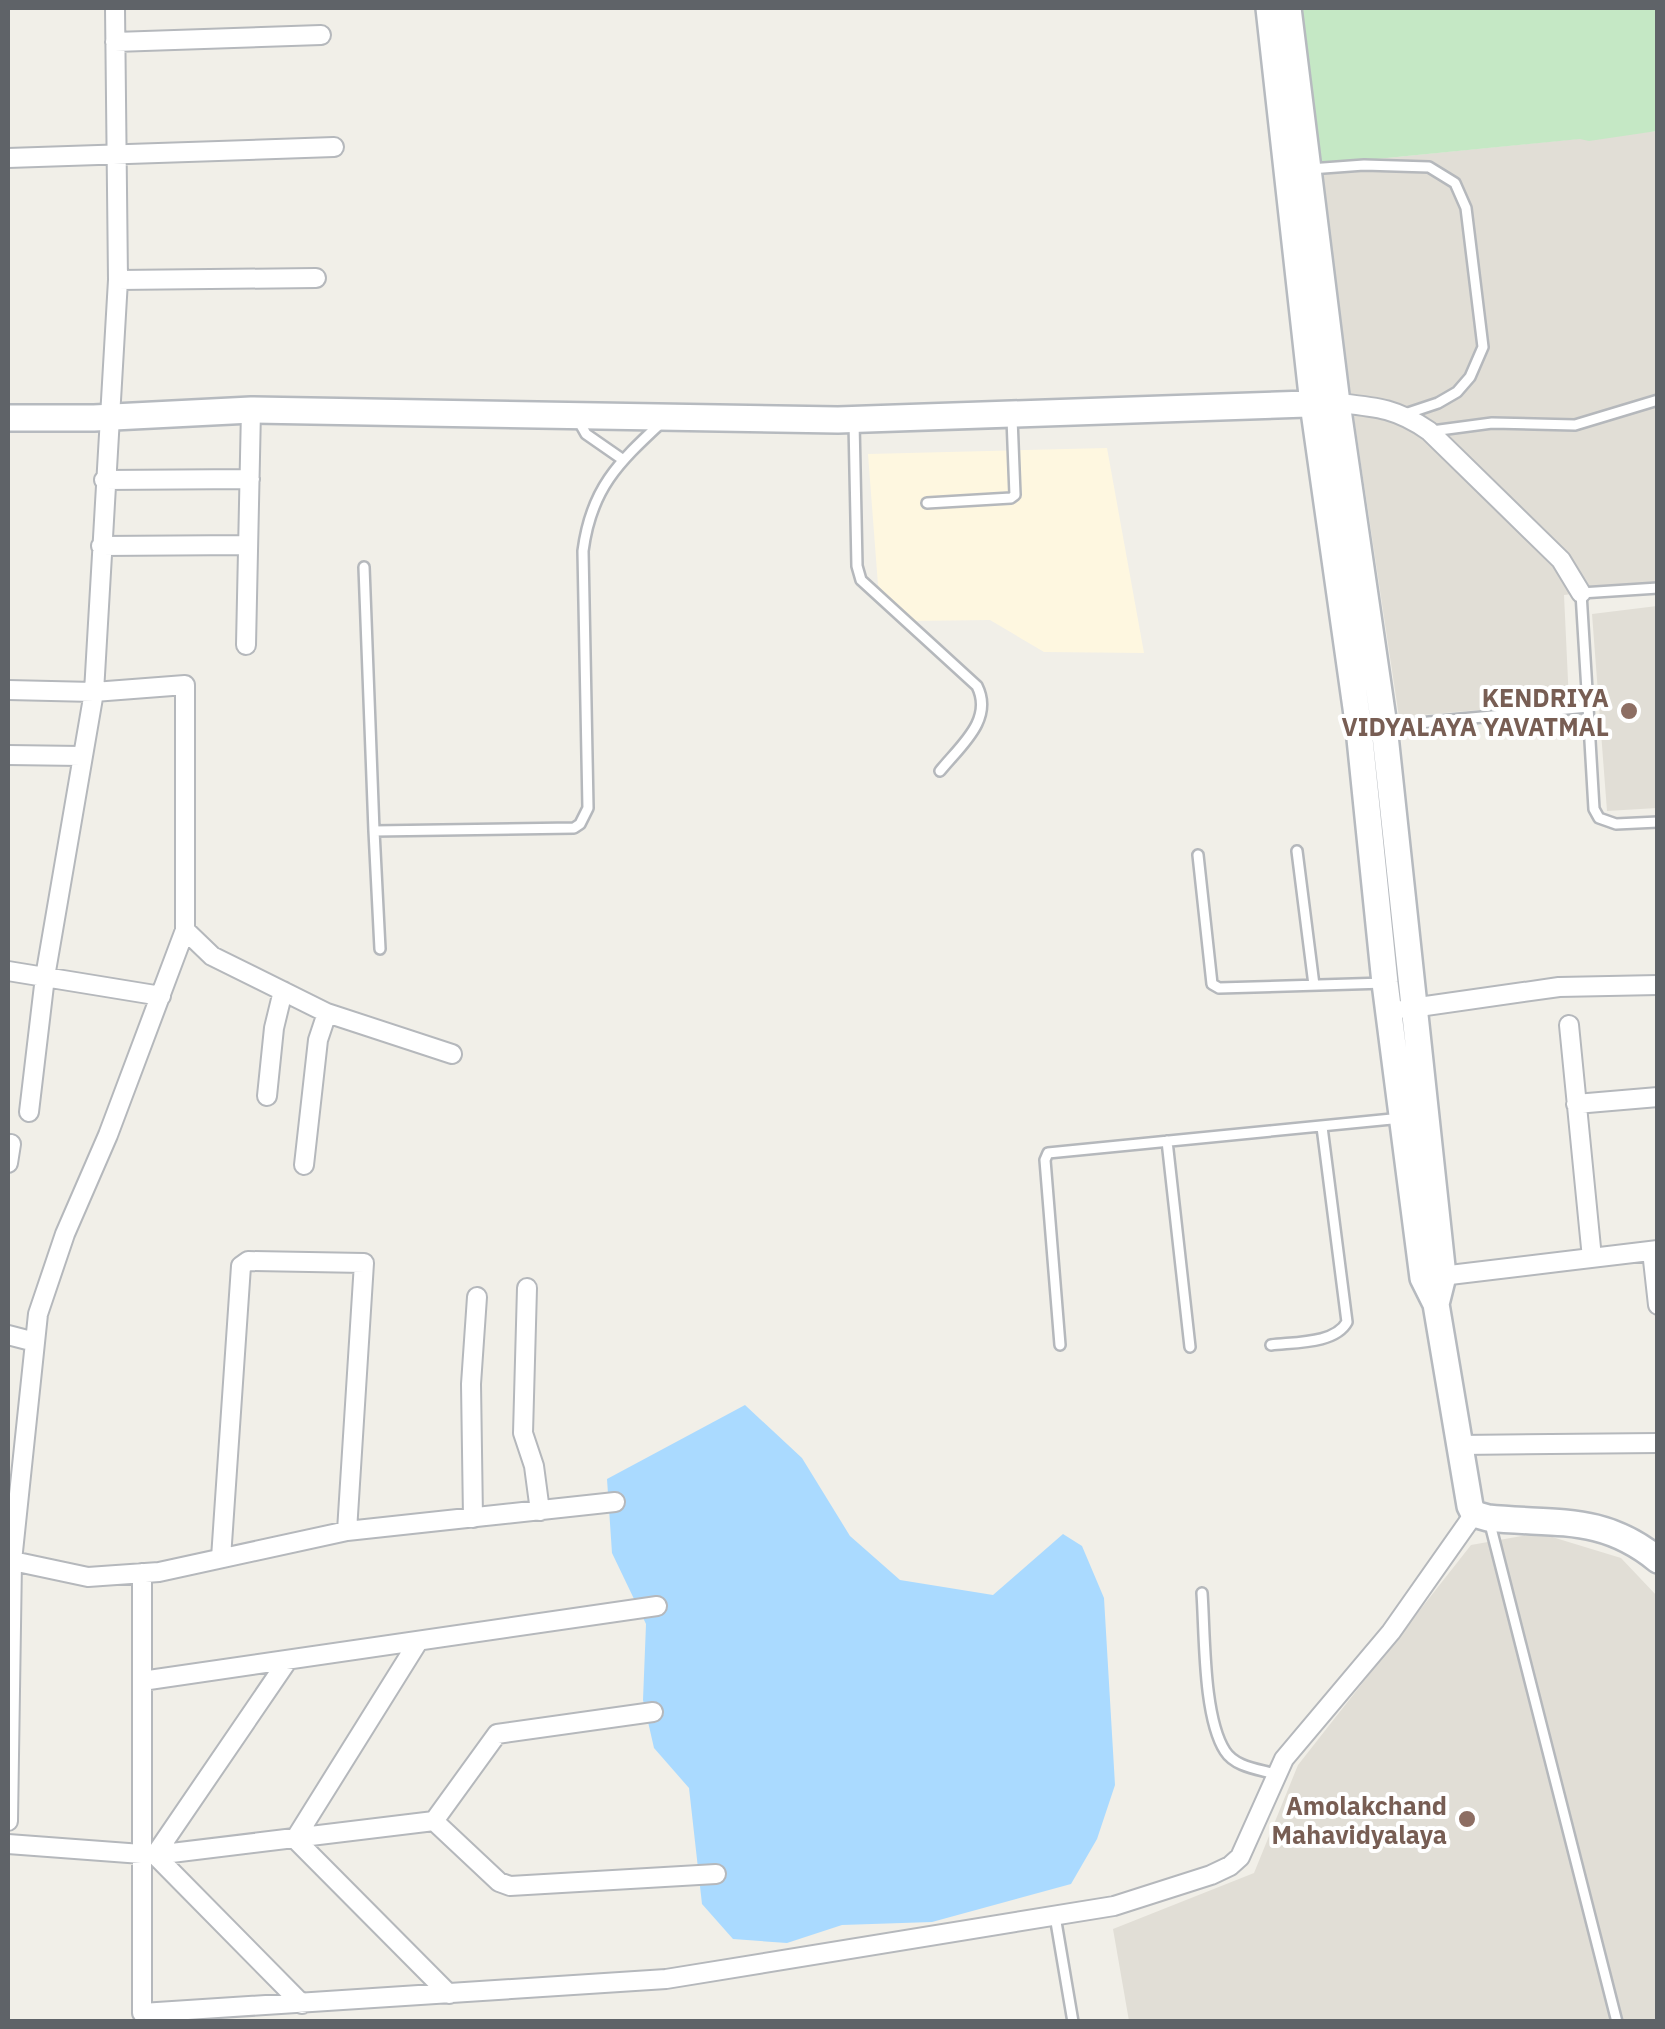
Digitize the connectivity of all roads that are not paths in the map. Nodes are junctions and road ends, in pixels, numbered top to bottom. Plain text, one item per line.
1 (115, 8) edge
2 (1268, 8) edge
3 (1288, 8) edge
4 (322, 35) dead end
5 (115, 42) junction
6 (334, 147) dead end
7 (116, 156) junction
8 (8, 158) edge
9 (1297, 170) junction
10 (316, 278) dead end
11 (118, 280) junction
12 (1658, 400) edge
13 (1325, 403) junction
14 (251, 410) junction
15 (1012, 414) junction
16 (1404, 414) junction
17 (576, 416) junction
18 (8, 418) edge
19 (108, 418) junction
20 (666, 418) junction
21 (854, 419) junction
22 (1429, 431) junction
23 (622, 459) junction
24 (250, 479) junction
25 (104, 480) junction
26 (926, 503) dead end
27 (247, 545) junction
28 (101, 546) junction
29 (364, 567) dead end
30 (1658, 588) edge
31 (1581, 593) junction
32 (246, 645) dead end
33 (8, 690) edge
34 (94, 692) junction
35 (1588, 707) junction
36 (1372, 728) junction
37 (8, 755) edge
38 (81, 756) junction
39 (940, 772) dead end
40 (1658, 822) edge
41 (374, 831) junction
42 (1297, 851) dead end
43 (1198, 855) dead end
44 (185, 930) junction
45 (380, 950) dead end
46 (8, 972) edge
47 (45, 976) junction
48 (1412, 979) junction
49 (1385, 983) junction
50 (1658, 984) edge
51 (1314, 985) junction
52 (283, 991) junction
53 (161, 996) junction
54 (1402, 1009) junction
55 (327, 1013) junction
56 (1569, 1025) dead end
57 (452, 1054) dead end
58 (267, 1096) dead end
59 (1658, 1097) edge
60 (1576, 1104) junction
61 (29, 1112) dead end
62 (1414, 1117) junction
63 (1322, 1127) junction
64 (1167, 1141) junction
65 (11, 1144) dead end
66 (8, 1164) edge
67 (304, 1165) dead end
68 (1655, 1251) edge
69 (1592, 1258) junction
70 (1433, 1277) junction
71 (527, 1288) dead end
72 (477, 1297) dead end
73 (1658, 1306) edge
74 (8, 1335) edge
75 (35, 1342) junction
76 (1060, 1345) dead end
77 (1271, 1345) dead end
78 (1190, 1348) dead end
79 (16, 1439) edge
80 (1658, 1443) edge
81 (1460, 1444) junction
82 (616, 1502) dead end
83 (540, 1510) junction
84 (1481, 1516) junction
85 (473, 1518) junction
86 (347, 1531) junction
87 (221, 1558) junction
88 (1658, 1560) edge
89 (10, 1561) edge
90 (142, 1573) junction
91 (1202, 1593) dead end
92 (656, 1606) dead end
93 (418, 1642) junction
94 (288, 1660) junction
95 (9, 1678) edge
96 (142, 1681) junction
97 (653, 1712) dead end
98 (8, 1752) edge
99 (1274, 1774) junction
100 (434, 1820) junction
101 (8, 1821) edge
102 (295, 1839) junction
103 (8, 1844) edge
104 (149, 1855) junction
105 (716, 1874) dead end
106 (1055, 1916) junction
107 (449, 1994) junction
108 (302, 2004) junction
109 (1073, 2022) edge
110 (1616, 2022) edge

1 - 5 street
2 - 9 street
3 - 9 street
4 - 5 street
5 - 7 street
6 - 7 street
7 - 8 street
7 - 11 street
9 - 13 street
9 - 16 lane
10 - 11 street
11 - 19 street
12 - 22 lane
13 - 15 street
13 - 16 street
13 - 36 street
14 - 17 street
14 - 19 street
14 - 24 street
15 - 21 street
15 - 26 lane
16 - 22 street
17 - 20 street
17 - 23 lane
18 - 19 street
19 - 25 street
20 - 21 street
20 - 23 lane
21 - 39 lane
22 - 31 street
23 - 41 lane
24 - 25 street
24 - 27 street
25 - 28 street
27 - 28 street
27 - 32 street
28 - 34 street
29 - 41 lane
30 - 31 lane
31 - 35 lane
33 - 34 street
34 - 38 street
34 - 44 street
35 - 36 lane
35 - 40 lane
36 - 48 street
36 - 49 street
37 - 38 street
38 - 47 street
41 - 45 lane
42 - 51 lane
43 - 51 lane
44 - 52 street
44 - 53 street
46 - 47 street
47 - 53 street
47 - 61 street
48 - 49 lane
48 - 54 street
49 - 51 lane
49 - 54 street
50 - 54 street
52 - 55 street
52 - 58 street
53 - 75 street
54 - 62 street
55 - 57 street
55 - 67 street
56 - 60 street
59 - 60 street
60 - 69 street
62 - 63 lane
62 - 70 street
63 - 64 lane
63 - 77 lane
64 - 76 lane
64 - 78 lane
65 - 66 street
68 - 69 street
68 - 73 street
69 - 70 street
70 - 81 street
71 - 83 street
72 - 85 street
74 - 75 street
75 - 79 street
79 - 89 street
80 - 81 street
81 - 84 street
82 - 83 street
83 - 85 street
84 - 88 street
84 - 99 street
84 - 110 lane
85 - 86 street
86 - 87 street
86 - 87 street
87 - 90 street
89 - 90 street
89 - 95 street
90 - 96 street
91 - 99 lane
92 - 93 street
93 - 94 street
93 - 102 street
94 - 96 street
94 - 104 street
95 - 98 street
96 - 104 street
97 - 100 street
98 - 101 street
99 - 106 street
100 - 102 street
100 - 105 street
102 - 104 street
102 - 107 street
103 - 104 street
104 - 108 street
104 - 108 street
106 - 107 street
106 - 109 lane
107 - 108 street

